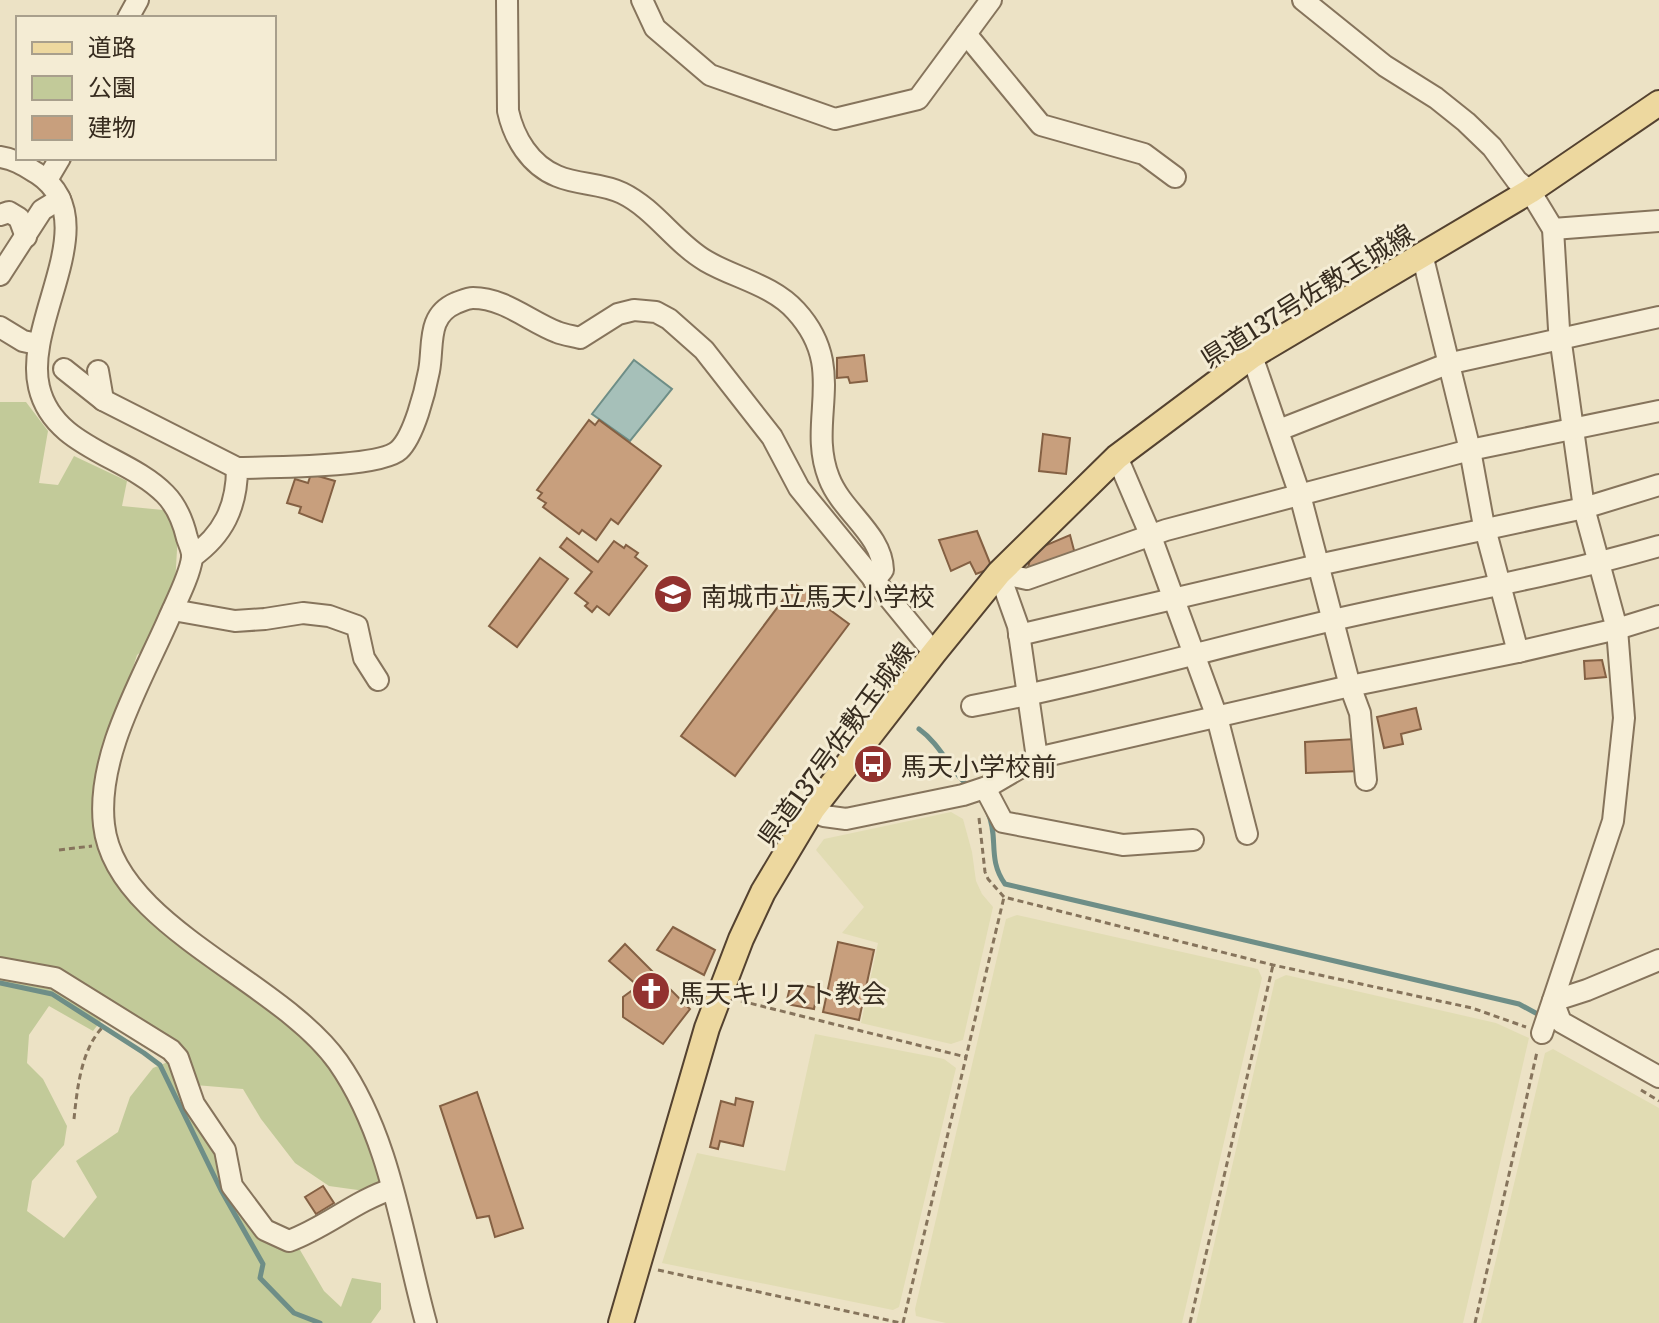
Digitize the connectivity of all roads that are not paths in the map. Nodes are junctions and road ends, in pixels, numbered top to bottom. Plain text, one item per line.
1 (507, 0) edge
2 (642, 0) edge
3 (991, 0) edge
4 (1303, 0) edge
5 (966, 34) junction
6 (1659, 103) edge
7 (17, 160) edge
8 (59, 160) edge
9 (1175, 177) dead end
10 (47, 180) junction
11 (1530, 191) junction
12 (60, 199) junction
13 (0, 215) edge
14 (1659, 221) edge
15 (1553, 229) junction
16 (26, 237) junction
17 (1422, 254) junction
18 (0, 275) edge
19 (1659, 317) edge
20 (0, 327) edge
21 (1561, 340) junction
22 (37, 344) junction
23 (1252, 356) junction
24 (1447, 364) junction
25 (64, 369) dead end
26 (98, 371) dead end
27 (103, 400) junction
28 (1659, 411) edge
29 (1573, 429) junction
30 (1279, 430) junction
31 (1470, 450) junction
32 (1117, 457) junction
33 (237, 468) junction
34 (1659, 485) edge
35 (1300, 495) junction
36 (1584, 508) junction
37 (1485, 530) junction
38 (1150, 534) junction
39 (1659, 546) edge
40 (192, 557) junction
41 (1600, 563) junction
42 (1318, 565) junction
43 (999, 573) junction
44 (874, 581) junction
45 (1500, 584) junction
46 (1174, 601) junction
47 (173, 610) junction
48 (1659, 616) edge
49 (1333, 620) junction
50 (1617, 629) junction
51 (1019, 635) junction
52 (1518, 652) junction
53 (934, 653) junction
54 (1193, 655) junction
55 (378, 680) dead end
56 (1350, 686) junction
57 (1028, 695) junction
58 (972, 706) dead end
59 (1217, 717) junction
60 (1037, 758) junction
61 (1366, 780) dead end
62 (985, 788) junction
63 (812, 810) junction
64 (1247, 834) dead end
65 (1193, 840) dead end
66 (1659, 960) edge
67 (0, 968) edge
68 (1553, 1001) junction
69 (1542, 1033) road end
70 (1659, 1077) edge
71 (392, 1189) junction
72 (426, 1323) edge
73 (621, 1323) edge

1 - 44 street
2 - 5 street
3 - 5 street
4 - 11 street
5 - 9 street
6 - 11 main road, 県道137号佐敷玉城線
7 - 10 street
8 - 10 street
10 - 12 street
11 - 15 street
11 - 17 main road, 県道137号佐敷玉城線
12 - 16 street
12 - 22 street
13 - 16 street
14 - 15 street
15 - 21 street
16 - 18 street
17 - 23 main road, 県道137号佐敷玉城線
17 - 24 street
19 - 21 street
20 - 22 street
21 - 24 street
21 - 29 street
22 - 40 street
23 - 30 street
23 - 32 main road, 県道137号佐敷玉城線
24 - 30 street
24 - 31 street
25 - 27 street
26 - 27 street
27 - 33 street
28 - 29 street
29 - 31 street
29 - 36 street
30 - 35 street
31 - 35 street
31 - 37 street
32 - 38 street
32 - 43 main road, 県道137号佐敷玉城線
33 - 40 street
33 - 44 street
34 - 36 street
35 - 38 street
35 - 42 street
36 - 37 street
36 - 41 street
37 - 42 street
37 - 45 street
38 - 43 street
38 - 46 street
39 - 41 street
40 - 47 street
41 - 45 street
41 - 50 street
42 - 46 street
42 - 49 street
43 - 51 street
43 - 53 main road, 県道137号佐敷玉城線
44 - 53 street
45 - 49 street
45 - 52 street
46 - 51 street
46 - 54 street
47 - 55 street
47 - 71 street
48 - 50 street
49 - 54 street
49 - 56 street
50 - 52 street
50 - 68 street
51 - 57 street
52 - 56 street
53 - 63 main road, 県道137号佐敷玉城線
54 - 57 street
54 - 59 street
56 - 59 street
56 - 61 street
57 - 58 street
57 - 60 street
59 - 60 street
59 - 64 street
60 - 62 street
62 - 63 street
62 - 65 street
63 - 73 main road, 県道137号佐敷玉城線
66 - 68 street
67 - 71 street
68 - 69 street
68 - 70 street
71 - 72 street

